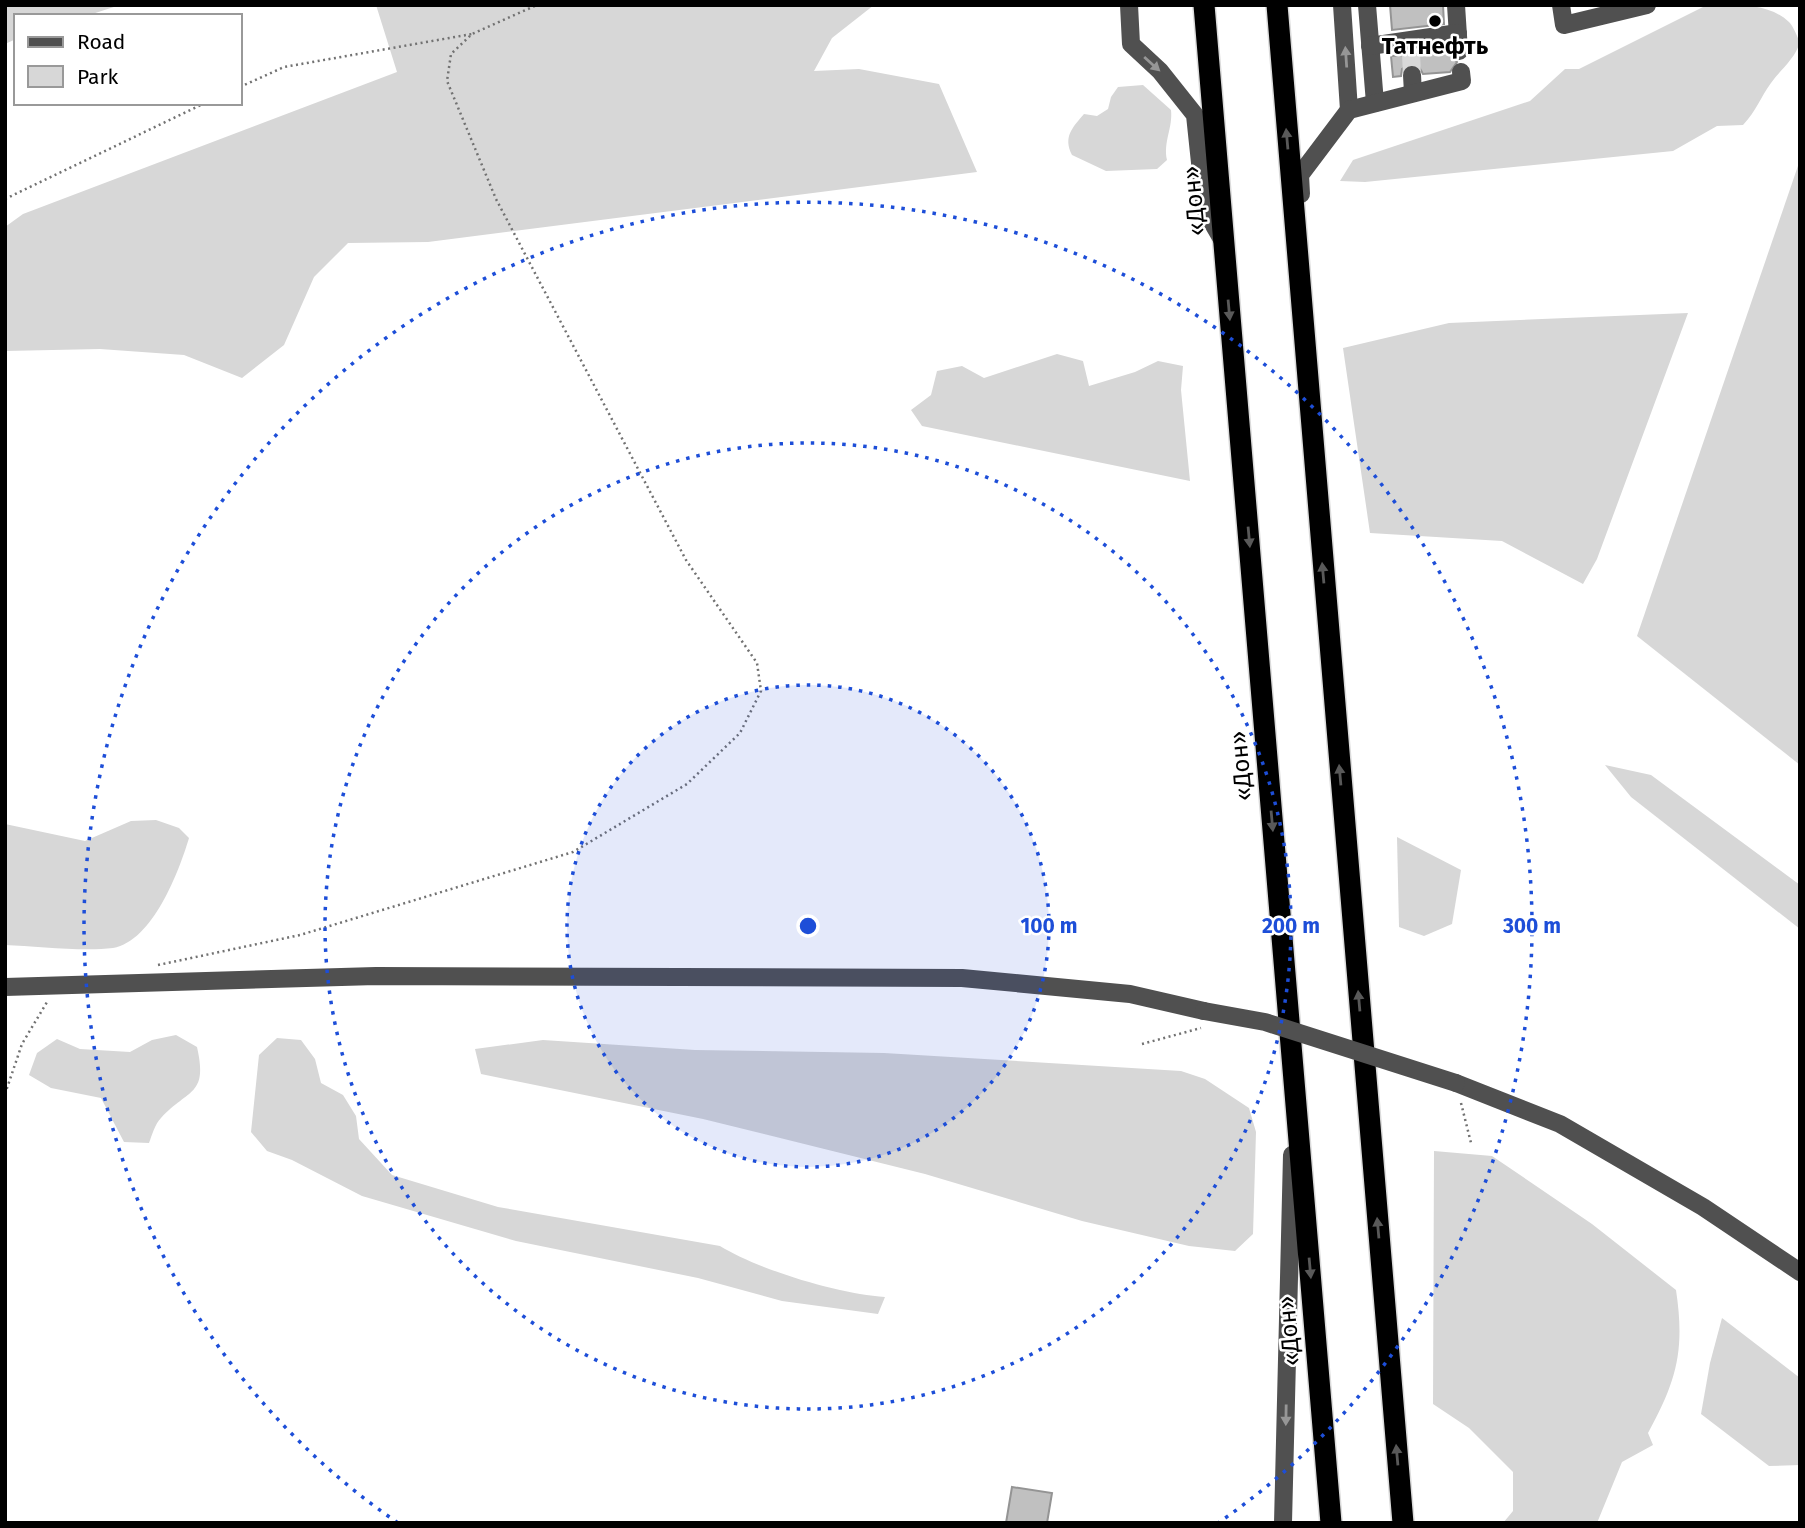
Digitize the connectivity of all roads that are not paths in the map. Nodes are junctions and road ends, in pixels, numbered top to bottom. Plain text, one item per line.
1 (1129, 5) edge
2 (1204, 5) edge
3 (1277, 5) edge
4 (1342, 5) edge
5 (1367, 5) edge
6 (1456, 5) edge
7 (1561, 5) edge
8 (1647, 5) edge
9 (1370, 46) junction
10 (1461, 72) dead end
11 (1374, 103) junction
12 (1349, 110) junction
13 (1224, 242) junction
14 (1303, 330) junction
15 (5, 987) edge
16 (1294, 1078) junction
17 (1800, 1272) edge
18 (1283, 1523) edge
19 (1331, 1523) edge
20 (1403, 1523) edge

1 -> 13 street
2 - 13 highway, «Дон»
14 -> 3 highway
12 -> 4 street
5 - 9 street
6 - 9 street
7 - 8 street
9 - 11 street
10 - 11 street
11 - 12 street
12 - 14 street
13 -> 16 highway, «Дон»
20 -> 14 highway
15 - 17 street, bridge
16 -> 18 street
16 -> 19 highway, «Дон»

